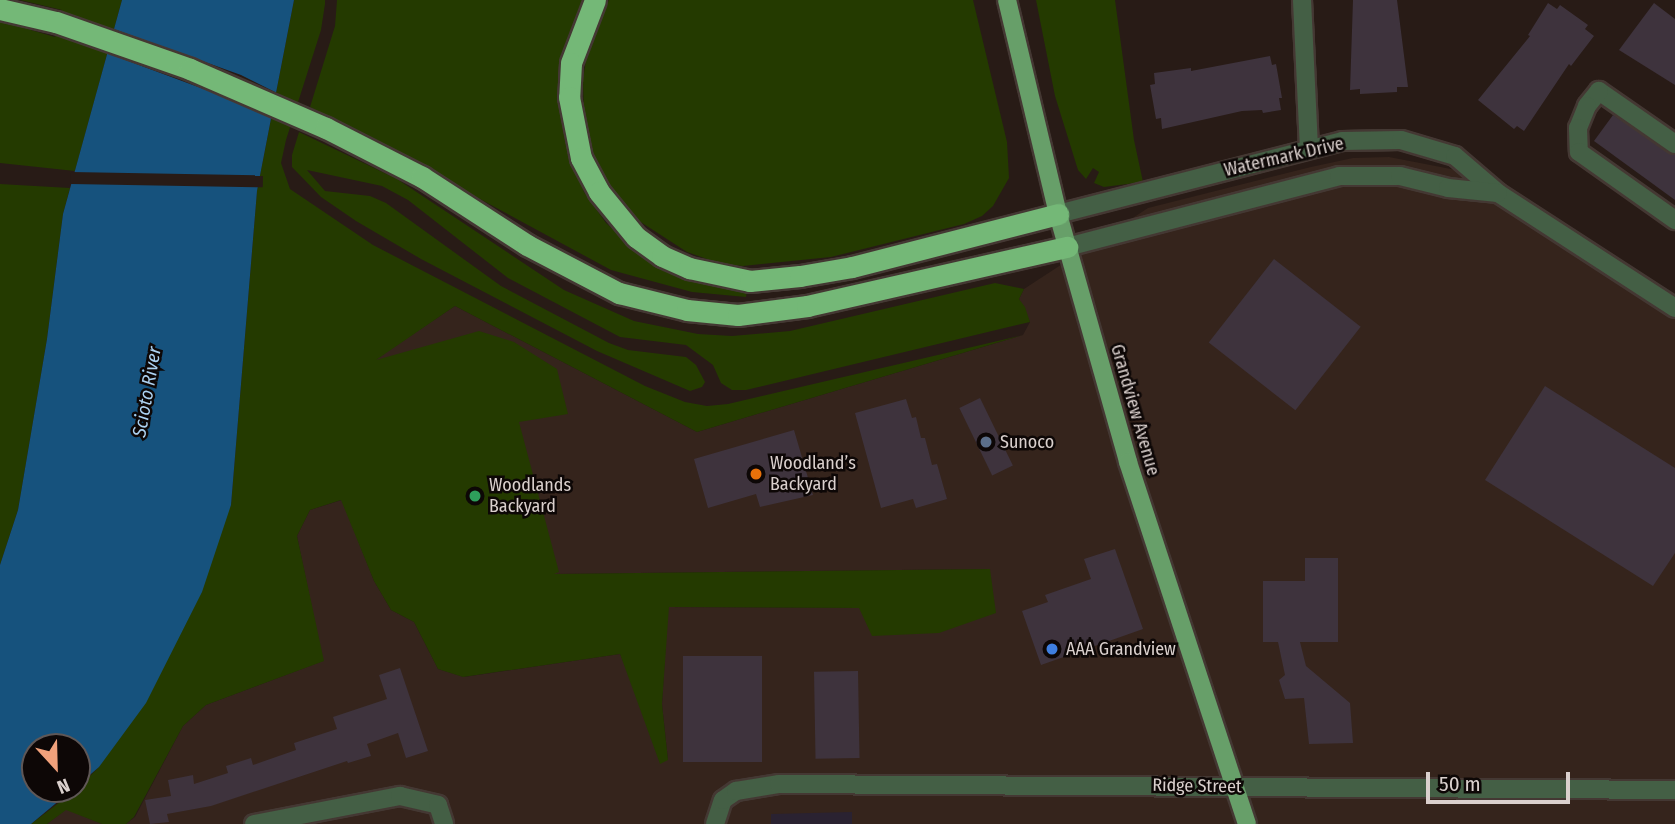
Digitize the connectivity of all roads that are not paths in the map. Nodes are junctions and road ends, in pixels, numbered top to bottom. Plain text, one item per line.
1 (595, 0) edge
2 (1007, 0) edge
3 (1302, 0) edge
4 (0, 9) edge
5 (1675, 144) edge
6 (1309, 148) junction
7 (1499, 193) junction
8 (1058, 214) junction
9 (1675, 220) edge
10 (1067, 247) junction
11 (1675, 308) edge
12 (1234, 786) junction
13 (1675, 790) edge
14 (254, 824) edge
15 (444, 824) edge
16 (715, 824) edge
17 (1247, 824) edge

1 - 8 highway
2 - 8 main road, Grandview Avenue
3 - 6 street
4 - 10 highway
5 - 9 street
6 - 7 street, Watermark Drive
6 - 8 street, Watermark Drive
7 - 10 street, Watermark Drive
7 - 11 street, Watermark Drive
8 - 10 main road, Grandview Avenue
10 - 12 main road, Grandview Avenue
12 - 13 street, Ridge Street
12 - 16 street, Ridge Street
12 - 17 main road, Grandview Avenue
14 - 15 street

